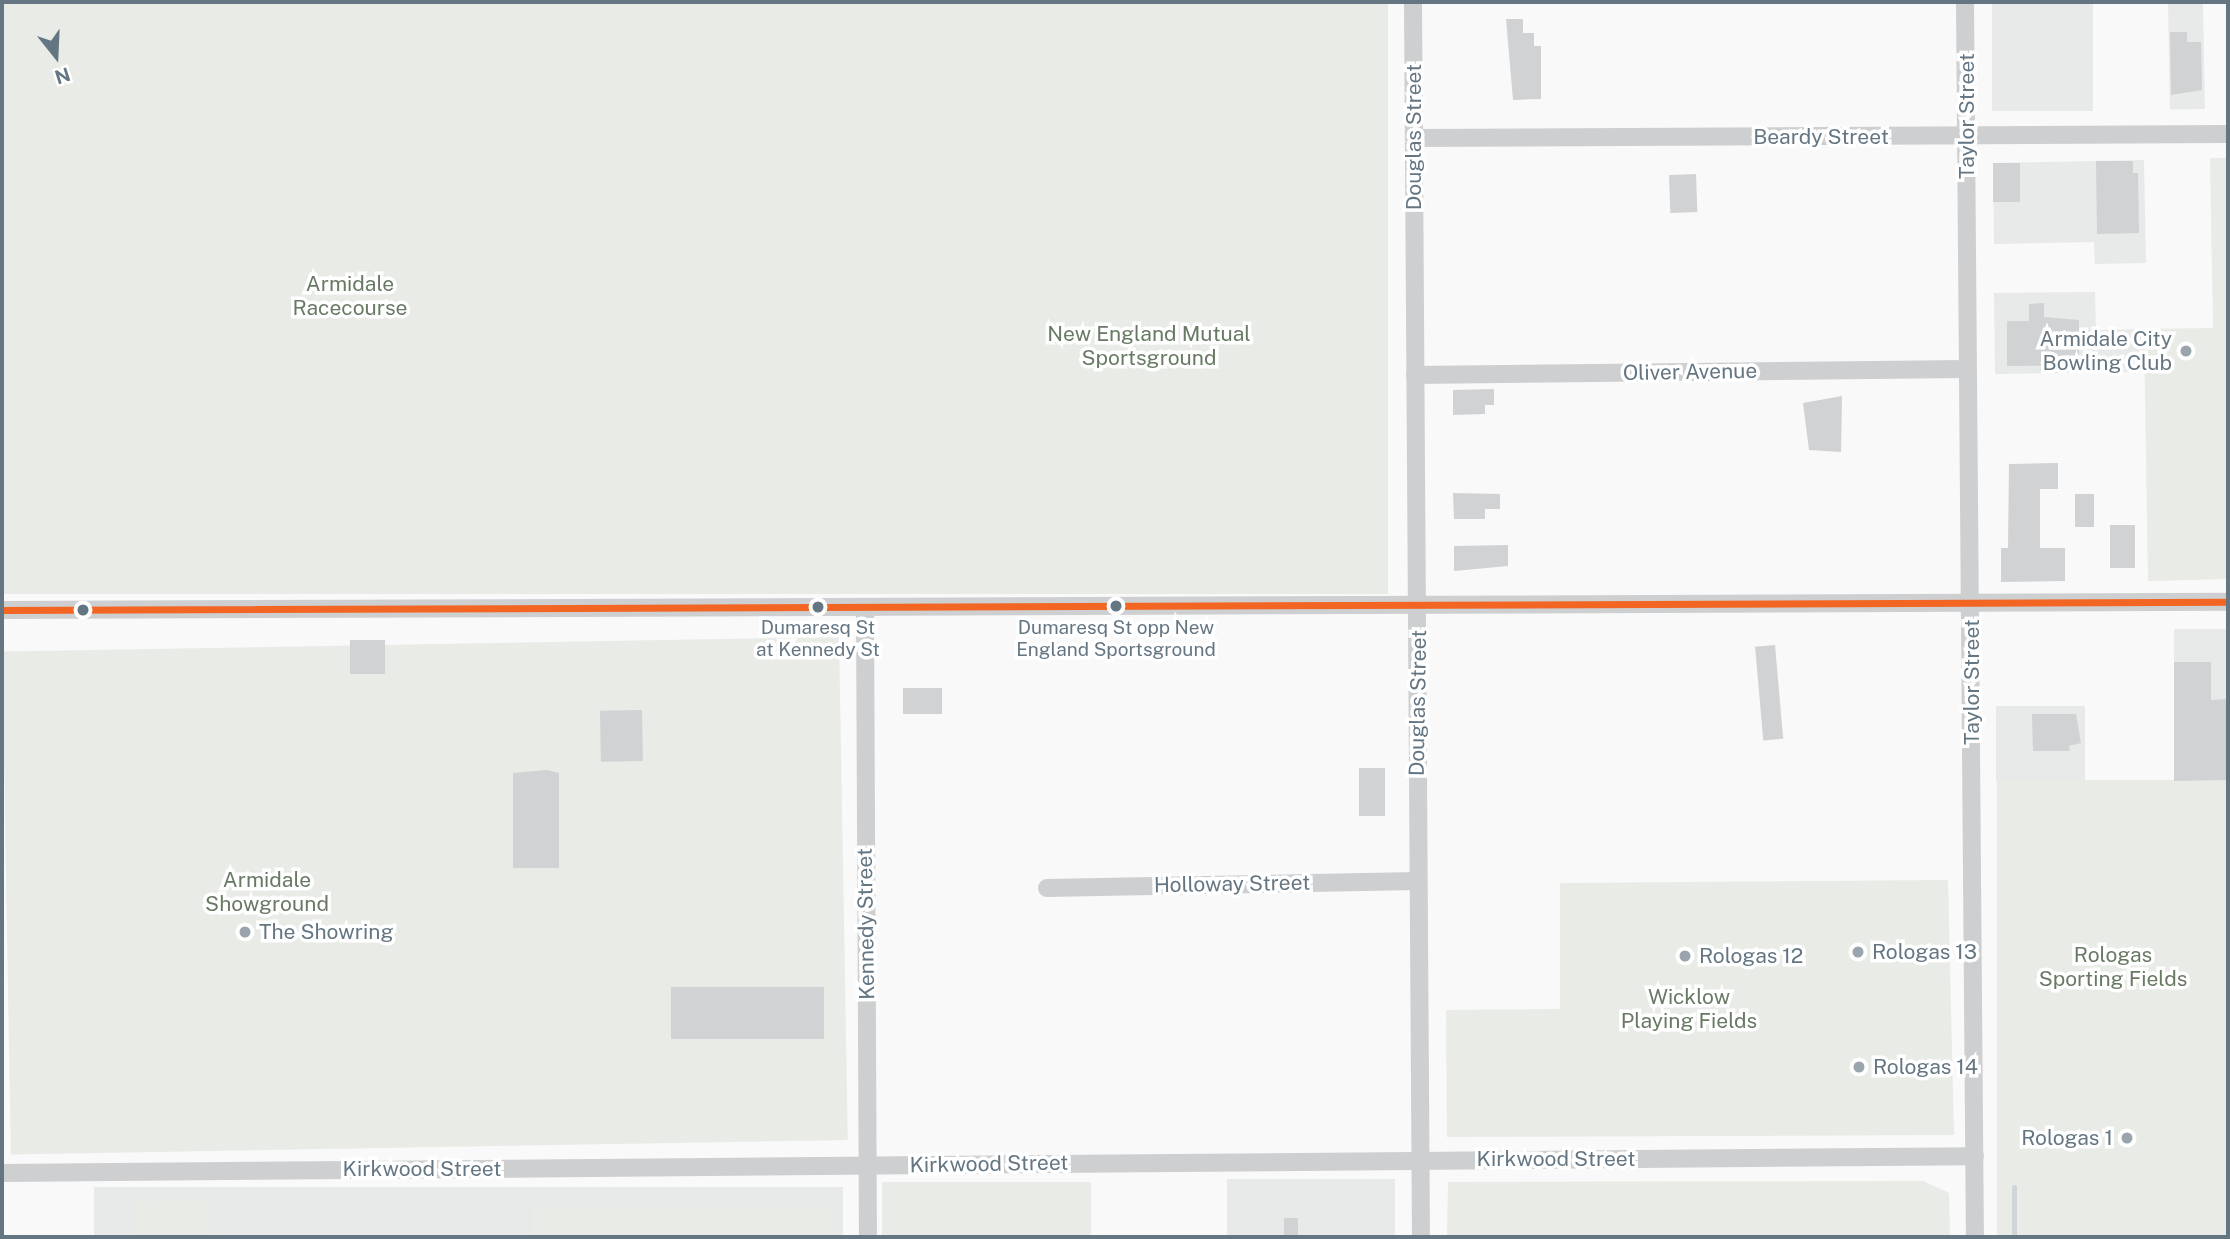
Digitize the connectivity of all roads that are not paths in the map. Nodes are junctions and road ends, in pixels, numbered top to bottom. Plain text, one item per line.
1 (1413, 2) edge
2 (1965, 2) edge
3 (2228, 134) edge
4 (1968, 136) junction
5 (1414, 138) junction
6 (1966, 369) junction
7 (1415, 375) junction
8 (2228, 602) edge
9 (1972, 604) junction
10 (1419, 608) junction
11 (2, 610) edge
12 (865, 610) junction
13 (1418, 881) junction
14 (1047, 888) dead end
15 (1975, 1156) junction
16 (1422, 1160) junction
17 (868, 1166) junction
18 (2, 1173) edge
19 (868, 1237) edge
20 (1421, 1237) edge
21 (1975, 1237) edge

1 - 5 street, Douglas Street
2 - 4 street, Taylor Street
3 - 4 street, Beardy Street
4 - 5 street, Beardy Street
4 - 6 street, Taylor Street
5 - 7 street, Douglas Street
6 - 7 street, Oliver Avenue
6 - 9 street, Taylor Street
7 - 10 street, Douglas Street
8 - 9 street
9 - 10 street
9 - 15 street, Taylor Street
10 - 12 street
10 - 13 street, Douglas Street
11 - 12 street
12 - 17 street, Kennedy Street
13 - 14 street, Holloway Street
13 - 16 street, Douglas Street
15 - 16 street, Kirkwood Street
15 - 21 street, Taylor Street
16 - 17 street, Kirkwood Street
16 - 20 street, Douglas Street
17 - 18 street, Kirkwood Street
17 - 19 street, Kennedy Street

